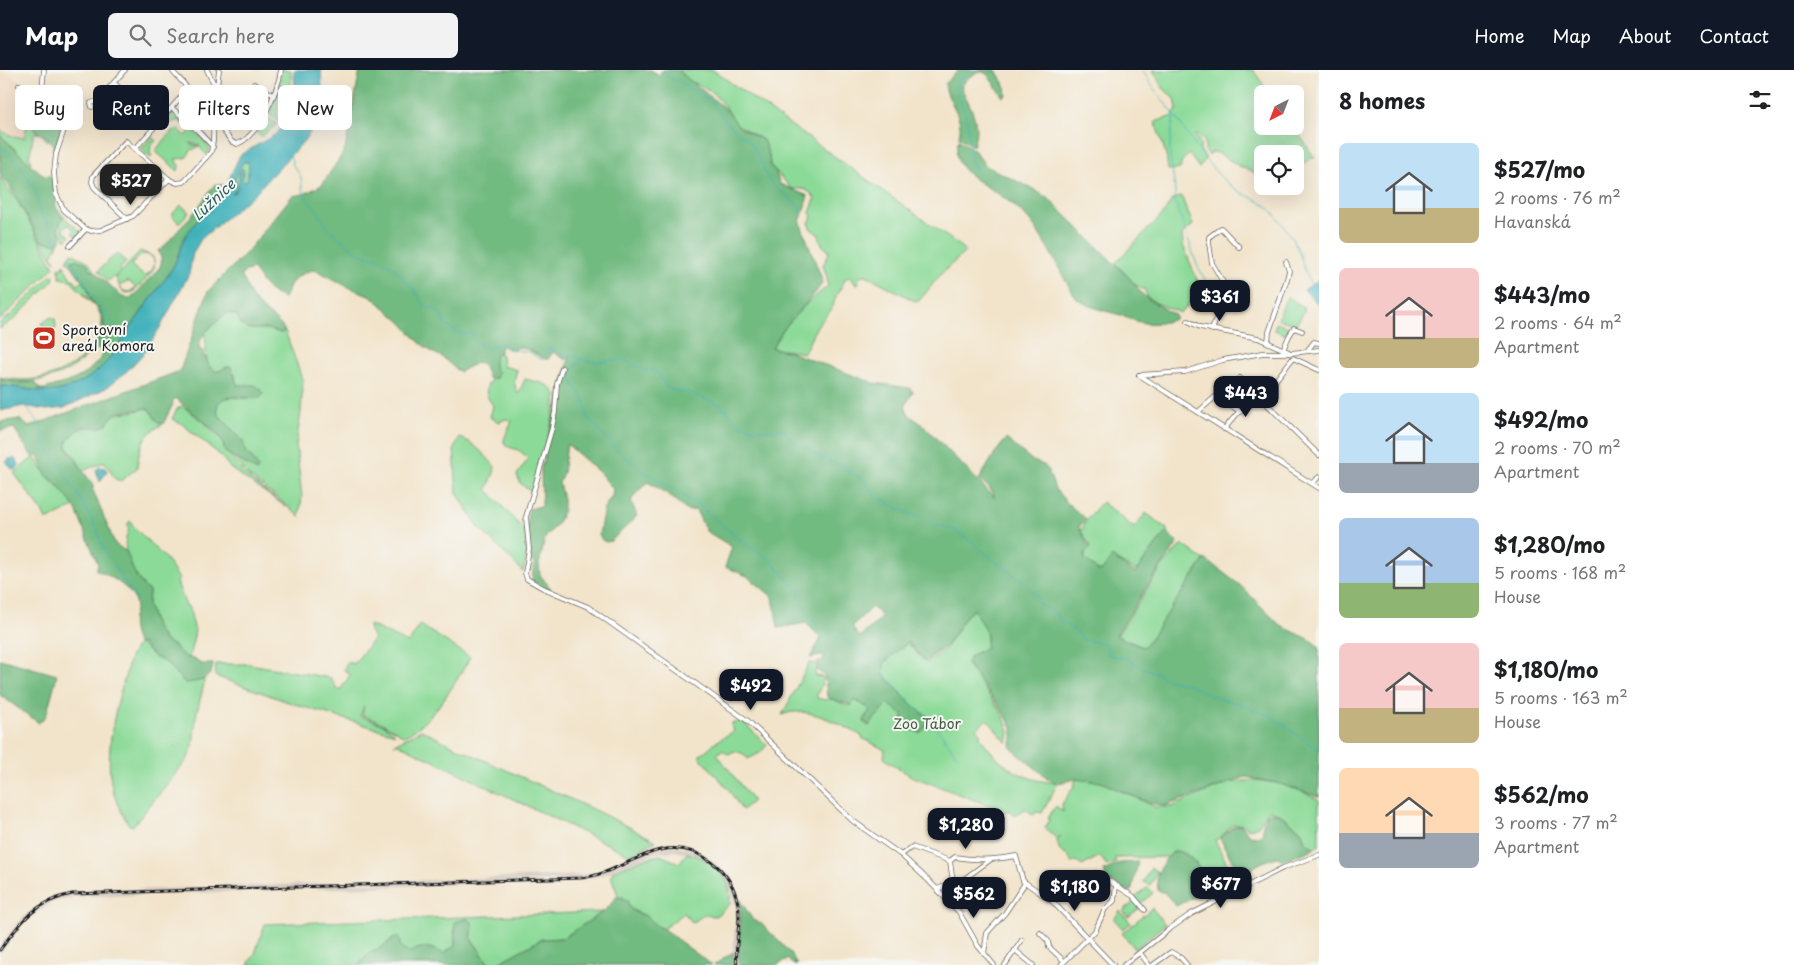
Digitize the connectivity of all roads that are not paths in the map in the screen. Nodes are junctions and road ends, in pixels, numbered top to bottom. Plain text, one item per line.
1 (44, 70) edge
2 (125, 70) edge
3 (172, 70) edge
4 (207, 70) edge
5 (219, 70) edge
6 (281, 70) edge
7 (114, 83) joint
8 (254, 84) dead end
9 (42, 85) edge
10 (116, 85) edge
11 (217, 85) joint
12 (274, 95) junction
13 (268, 106) edge
14 (172, 108) junction
15 (169, 111) edge
16 (63, 130) edge
17 (153, 130) edge
18 (214, 130) joint
19 (223, 130) edge
20 (252, 130) edge
21 (205, 138) junction
22 (213, 147) junction
23 (136, 149) junction
24 (169, 179) junction
25 (128, 219) junction
26 (86, 229) junction
27 (70, 246) dead end
28 (1239, 247) dead end
29 (1286, 262) dead end
30 (1188, 321) dead end
31 (1212, 330) junction
32 (1302, 331) dead end
33 (1268, 342) junction
34 (1319, 343) edge
35 (1283, 350) junction
36 (1319, 350) edge
37 (1307, 351) junction
38 (1292, 355) junction
39 (562, 368) dead end
40 (1319, 370) edge
41 (1240, 378) dead end
42 (1260, 399) junction
43 (1240, 411) junction
44 (1198, 412) junction
45 (1224, 429) junction
46 (1319, 455) edge
47 (1319, 477) edge
48 (1312, 483) junction
49 (1319, 488) edge
50 (901, 855) junction
51 (1319, 855) edge
52 (990, 860) junction
53 (950, 861) junction
54 (953, 883) junction
55 (1025, 883) junction
56 (1116, 886) junction
57 (937, 889) junction
58 (1050, 900) junction
59 (1145, 910) dead end
60 (1040, 933) dead end
61 (1088, 939) junction
62 (1022, 940) dead end
63 (1015, 950) junction
64 (1140, 953) junction
65 (984, 954) junction
66 (1064, 961) junction
67 (994, 965) edge
68 (1005, 965) edge
69 (1033, 965) edge
70 (1060, 965) edge
71 (1113, 965) edge
72 (1124, 965) edge
73 (1149, 965) edge
74 (1154, 965) edge
75 (1187, 965) edge

1 - 9 street
2 - 7 street
3 - 14 street
4 - 11 street
5 - 11 street
6 - 12 street
7 - 10 street
8 - 12 street
12 - 13 street
14 - 15 street
14 - 21 street
16 - 26 street
17 - 23 street
18 - 21 street
18 - 22 street
19 - 20 street
21 - 22 street
22 - 24 street
23 - 24 street
23 - 25 street
24 - 25 street
25 - 26 street
26 - 27 street
28 - 31 street
29 - 33 street
30 - 31 street
31 - 33 street
32 - 35 street
33 - 35 street
34 - 37 street
35 - 38 street
36 - 37 street
37 - 38 street
38 - 40 street
38 - 42 street
38 - 44 street
39 - 50 street
41 - 42 street
42 - 43 street
42 - 46 street
43 - 44 street
43 - 45 street
44 - 45 street
45 - 48 street
47 - 48 street
48 - 49 street
50 - 53 street
50 - 57 street
51 - 64 street
52 - 53 street
52 - 54 street
52 - 55 street
53 - 54 street
54 - 57 street
55 - 58 street
55 - 65 street
56 - 58 street
56 - 59 street
56 - 61 street
57 - 65 street
58 - 61 street
60 - 66 street
61 - 66 street
61 - 71 street
62 - 63 street
63 - 68 street
63 - 69 street
64 - 72 street
64 - 73 street
65 - 67 street
66 - 70 street
74 - 75 street

